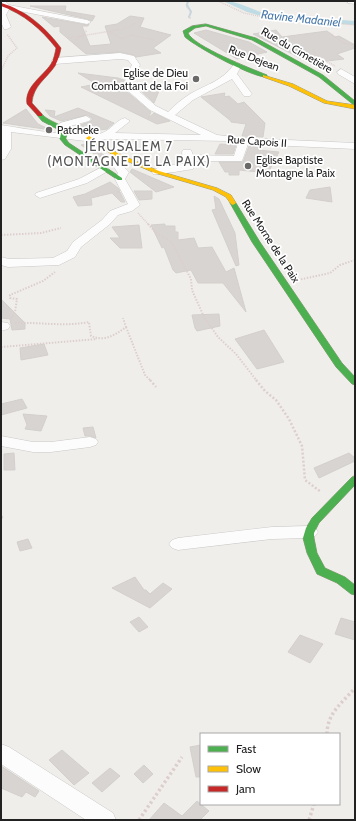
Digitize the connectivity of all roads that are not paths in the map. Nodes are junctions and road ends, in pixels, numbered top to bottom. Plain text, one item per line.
1 (350, 1) edge
2 (21, 2) dead end
3 (355, 2) edge
4 (4, 4) edge
5 (4, 22) edge
6 (88, 26) road end
7 (220, 30) joint
8 (55, 61) junction
9 (234, 70) junction
10 (341, 72) road end
11 (355, 81) edge
12 (247, 94) dead end
13 (355, 104) edge
14 (355, 107) edge
15 (169, 116) junction
16 (86, 119) dead end
17 (124, 121) dead end
18 (4, 128) edge
19 (62, 132) junction
20 (105, 136) junction
21 (89, 138) junction
22 (187, 138) junction
23 (216, 139) junction
24 (244, 142) junction
25 (355, 146) edge
26 (117, 154) junction
27 (2, 157) edge
28 (188, 158) junction
29 (104, 169) junction
30 (157, 172) junction
31 (120, 179) junction
32 (40, 195) dead end
33 (1, 261) edge
34 (355, 382) edge
35 (1, 441) edge
36 (90, 442) dead end
37 (355, 479) edge
38 (309, 532) junction
39 (178, 544) dead end
40 (355, 591) edge
41 (1, 753) edge
42 (105, 820) edge

1 - 3 street
2 - 4 street
4 - 5 street
4 - 6 street
4 - 8 street
7 - 9 street, Rue Dejean
7 - 13 street, Rue du Cimetière
8 - 15 street
8 - 19 street
9 - 12 street
9 - 14 street, Rue Dejean
9 - 15 street
10 - 11 street
15 - 23 street
16 - 19 street
17 - 20 street
18 - 19 street, Rue Capois II
18 - 27 street
19 - 21 street, Rue Capois II
19 - 29 street
20 - 21 street, Rue Capois II
20 - 22 street, Rue Capois II
21 - 26 street, Rue Morne de la Paix
22 - 23 street, Rue Capois II
22 - 28 street
23 - 24 street, Rue Capois II
24 - 25 street, Rue Capois II
24 - 28 street
26 - 30 street, Rue Morne de la Paix
26 - 31 street
28 - 30 street
29 - 31 street
29 - 32 street
30 - 34 street, Rue Morne de la Paix
31 - 33 street
35 - 36 street
37 - 38 street
38 - 39 street
38 - 40 street
41 - 42 street

